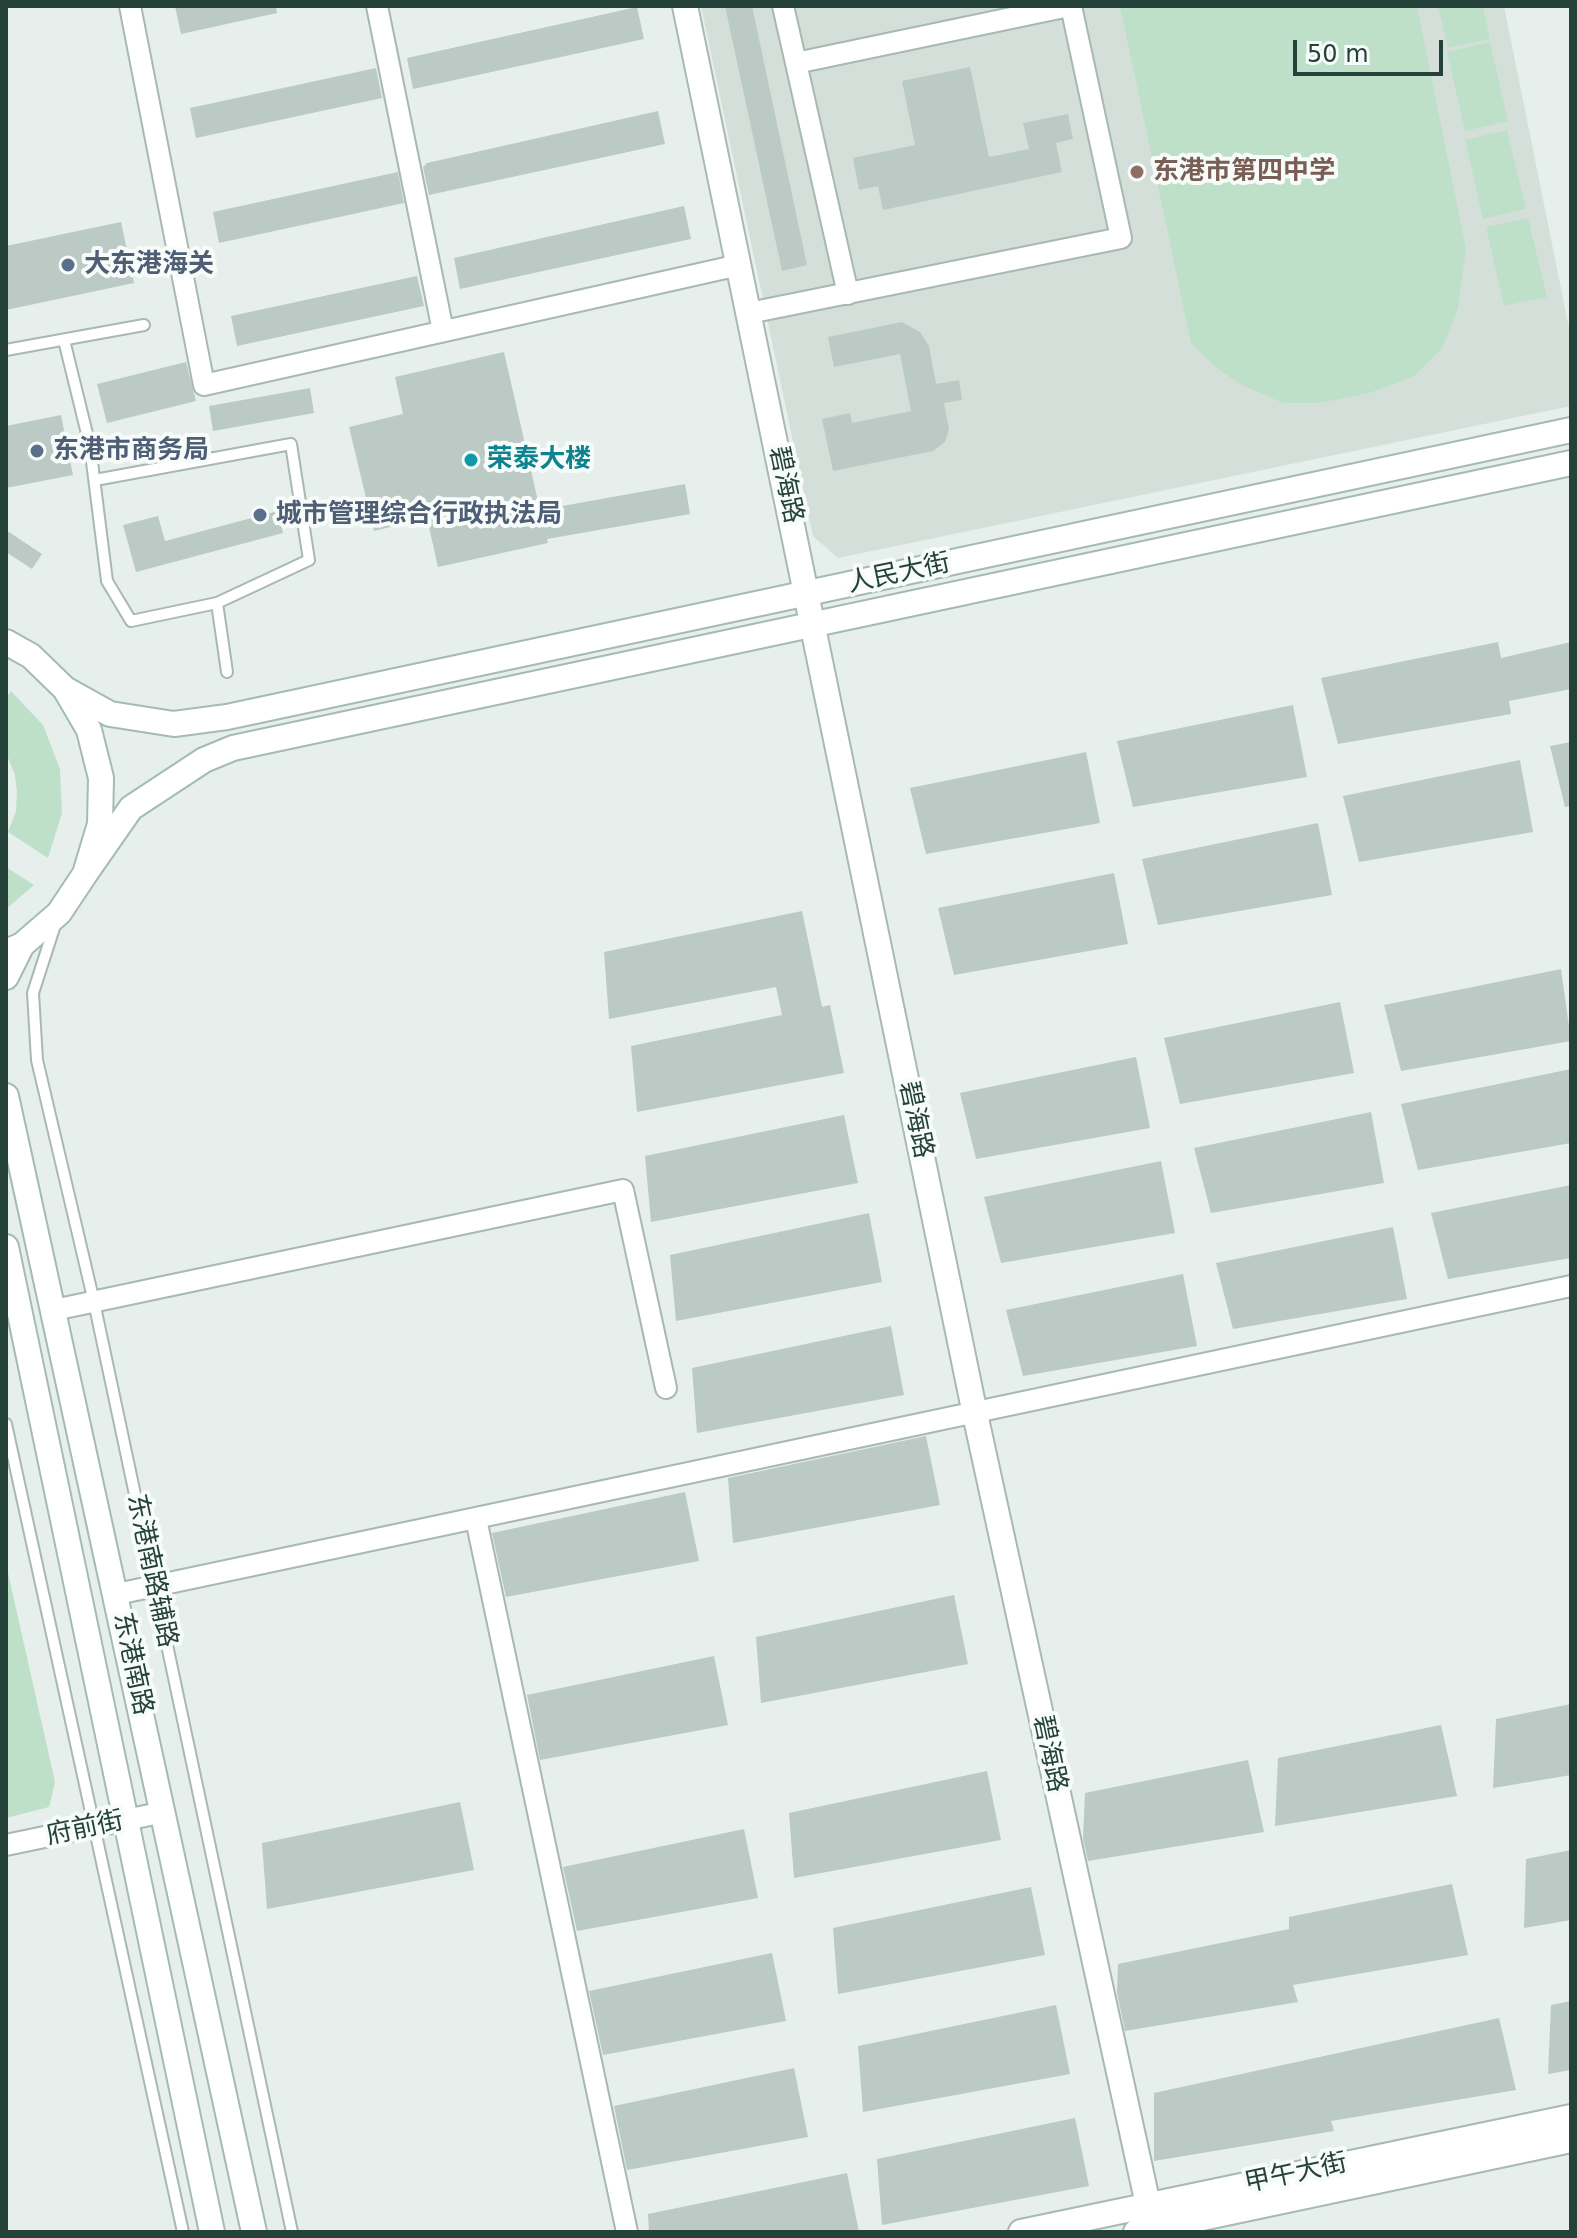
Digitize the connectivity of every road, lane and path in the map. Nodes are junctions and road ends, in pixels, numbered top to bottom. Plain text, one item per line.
1 (130, 6) edge
2 (377, 6) edge
3 (685, 6) edge
4 (783, 6) edge
5 (1070, 6) edge
6 (796, 63) junction
7 (739, 265) junction
8 (848, 294) junction
9 (749, 313) junction
10 (144, 325) dead end
11 (443, 331) junction
12 (64, 340) junction
13 (6, 350) edge
14 (1571, 430) edge
15 (1571, 463) edge
16 (95, 480) junction
17 (807, 593) junction
18 (217, 603) junction
19 (813, 625) junction
20 (6, 642) edge
21 (227, 672) dead end
22 (65, 689) junction
23 (85, 874) junction
24 (59, 913) junction
25 (14, 948) edge
26 (6, 977) edge
27 (6, 1096) edge
28 (6, 1247) edge
29 (1571, 1286) edge
30 (94, 1302) junction
31 (54, 1310) junction
32 (666, 1388) dead end
33 (975, 1414) junction
34 (6, 1424) edge
35 (476, 1519) junction
36 (155, 1586) junction
37 (117, 1594) junction
38 (164, 1812) junction
39 (125, 1820) junction
40 (92, 1827) junction
41 (6, 1845) edge
42 (1571, 2117) edge
43 (1571, 2140) edge
44 (1148, 2224) edge
45 (183, 2232) edge
46 (212, 2232) edge
47 (254, 2232) edge
48 (292, 2232) edge
49 (627, 2232) edge
50 (1021, 2232) edge

1 - 11 street
2 - 11 street
3 - 7 main road, 碧海路
4 - 6 street
5 - 6 street
5 - 8 street
6 - 8 street
7 - 9 main road, 碧海路
7 - 11 street
8 - 9 street
9 - 17 main road, 碧海路
10 - 12 lane
12 - 13 lane
12 - 16 lane
14 - 17 main road, 人民大街
15 - 19 main road, 人民大街
16 - 18 lane
16 - 18 lane
17 - 19 main road, 碧海路
17 - 22 main road, 人民大街
18 - 21 lane
19 - 23 main road, 人民大街
19 - 33 main road, 碧海路
20 - 22 main road
22 - 23 main road
23 - 24 main road, 人民大街
24 - 25 main road, 人民大街
24 - 30 lane, 东港南路辅路
25 - 26 main road
27 - 31 main road, 东港南路
28 - 39 main road, 东港南路
29 - 33 street
30 - 31 street
30 - 32 street
30 - 36 lane, 东港南路辅路
31 - 37 main road, 东港南路
33 - 35 street
33 - 44 main road, 碧海路
34 - 40 lane
35 - 36 street
35 - 49 street
36 - 37 street
36 - 48 lane, 东港南路辅路
37 - 38 main road, 东港南路
38 - 39 street, 府前街
38 - 47 main road, 东港南路
39 - 40 street, 府前街
39 - 46 main road, 东港南路
40 - 41 street, 府前街
40 - 45 lane
42 - 44 main road, 甲午大街
43 - 44 main road, 甲午大街
44 - 50 main road, 甲午大街

